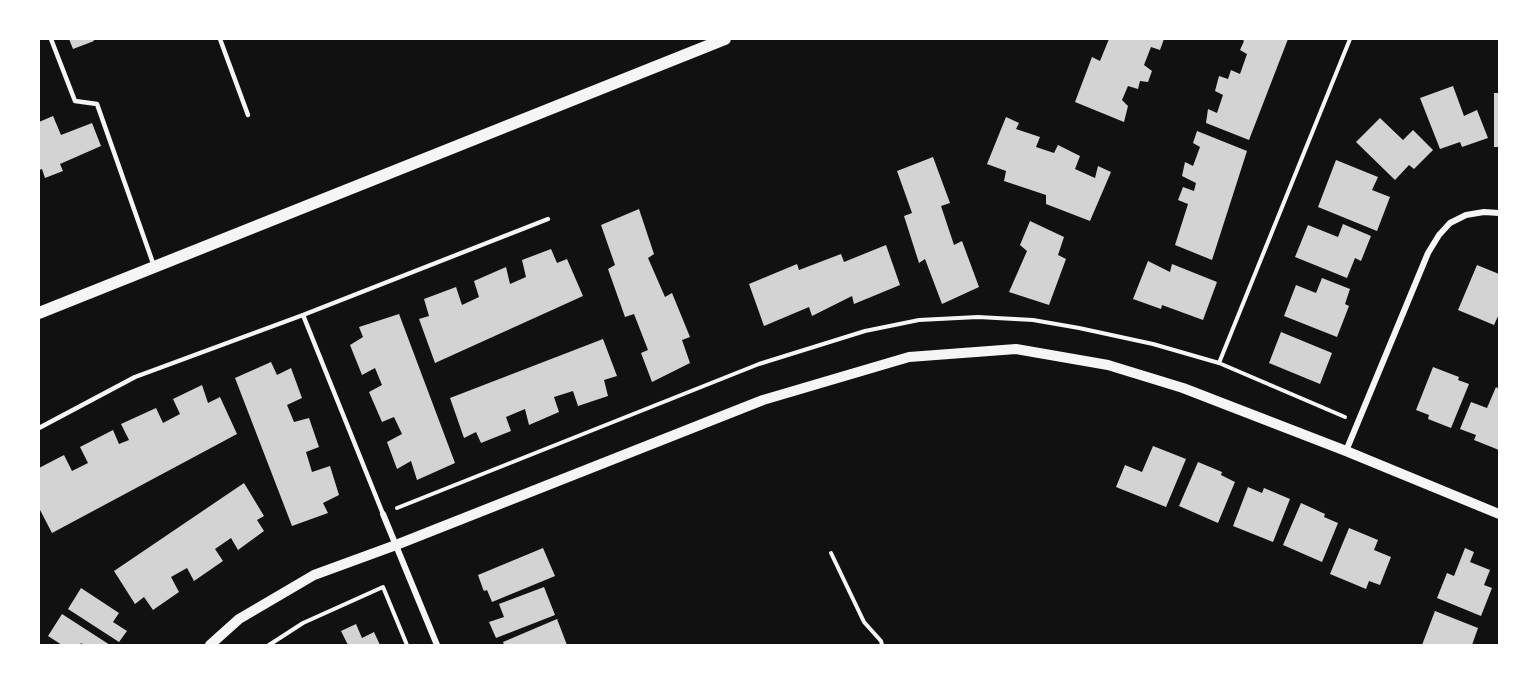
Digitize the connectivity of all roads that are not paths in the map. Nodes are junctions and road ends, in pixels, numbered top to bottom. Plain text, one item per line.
1 (51, 39) edge
2 (220, 39) edge
3 (725, 39) edge
4 (248, 115) dead end
5 (1499, 213) edge
6 (548, 219) dead end
7 (154, 266) junction
8 (39, 313) edge
9 (303, 315) junction
10 (39, 428) edge
11 (1346, 451) junction
12 (384, 513) joint
13 (1499, 514) edge
14 (396, 545) junction
15 (210, 645) edge
16 (437, 645) edge

1 - 7 lane
2 - 4 lane
3 - 7 main road
5 - 11 street
6 - 9 lane
7 - 8 main road
9 - 10 lane
9 - 12 lane
11 - 13 street
11 - 14 street
12 - 14 street
14 - 15 street
14 - 16 street

